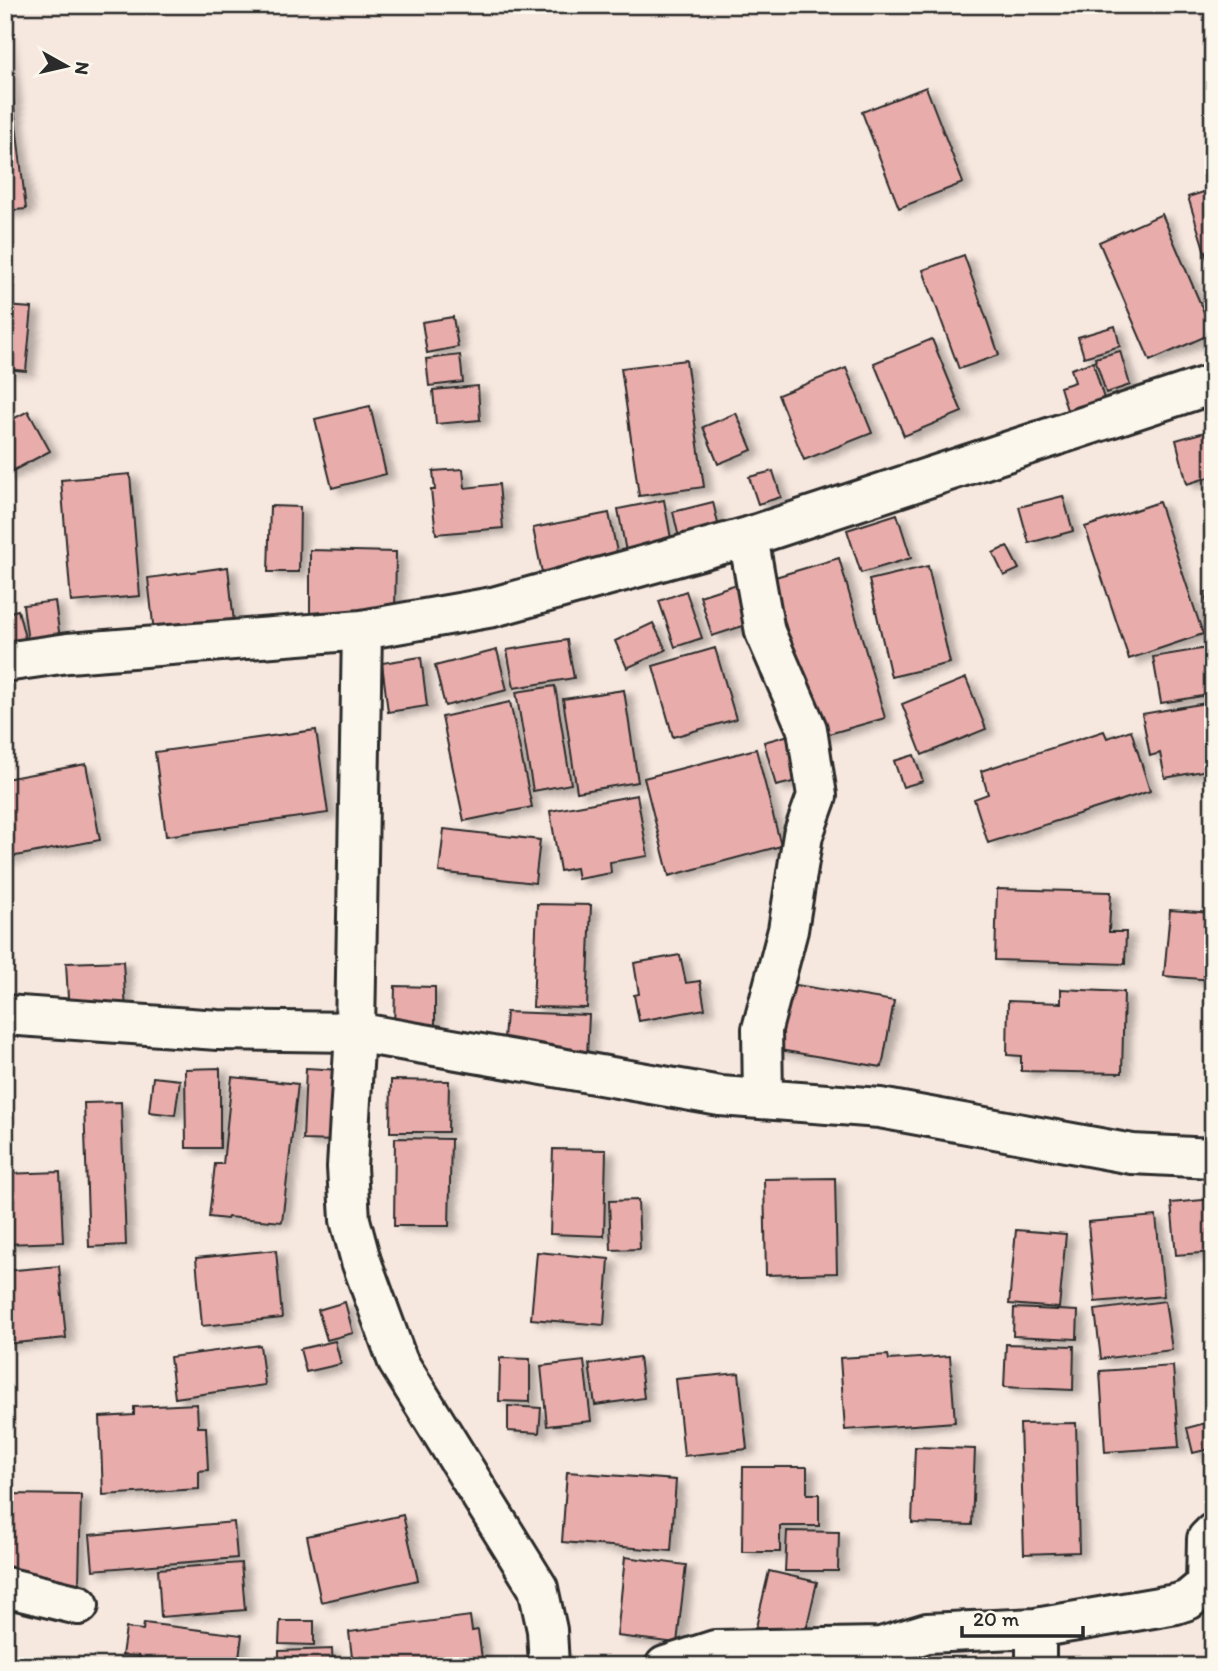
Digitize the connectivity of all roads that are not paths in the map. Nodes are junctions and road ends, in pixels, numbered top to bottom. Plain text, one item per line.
1 (1213, 384) edge
2 (748, 537) junction
3 (362, 630) junction
4 (5, 662) edge
5 (5, 1015) edge
6 (355, 1032) junction
7 (763, 1099) junction
8 (1213, 1158) edge
9 (1213, 1533) edge
10 (5, 1587) edge
11 (79, 1605) dead end
12 (1036, 1628) junction
13 (549, 1666) edge
14 (664, 1666) edge
15 (1036, 1666) edge

1 - 2 street
2 - 3 street
2 - 7 street
3 - 4 street
3 - 6 street
5 - 6 street
6 - 7 street
6 - 13 street
7 - 8 street
9 - 12 street
10 - 11 street
12 - 14 street
12 - 15 street

